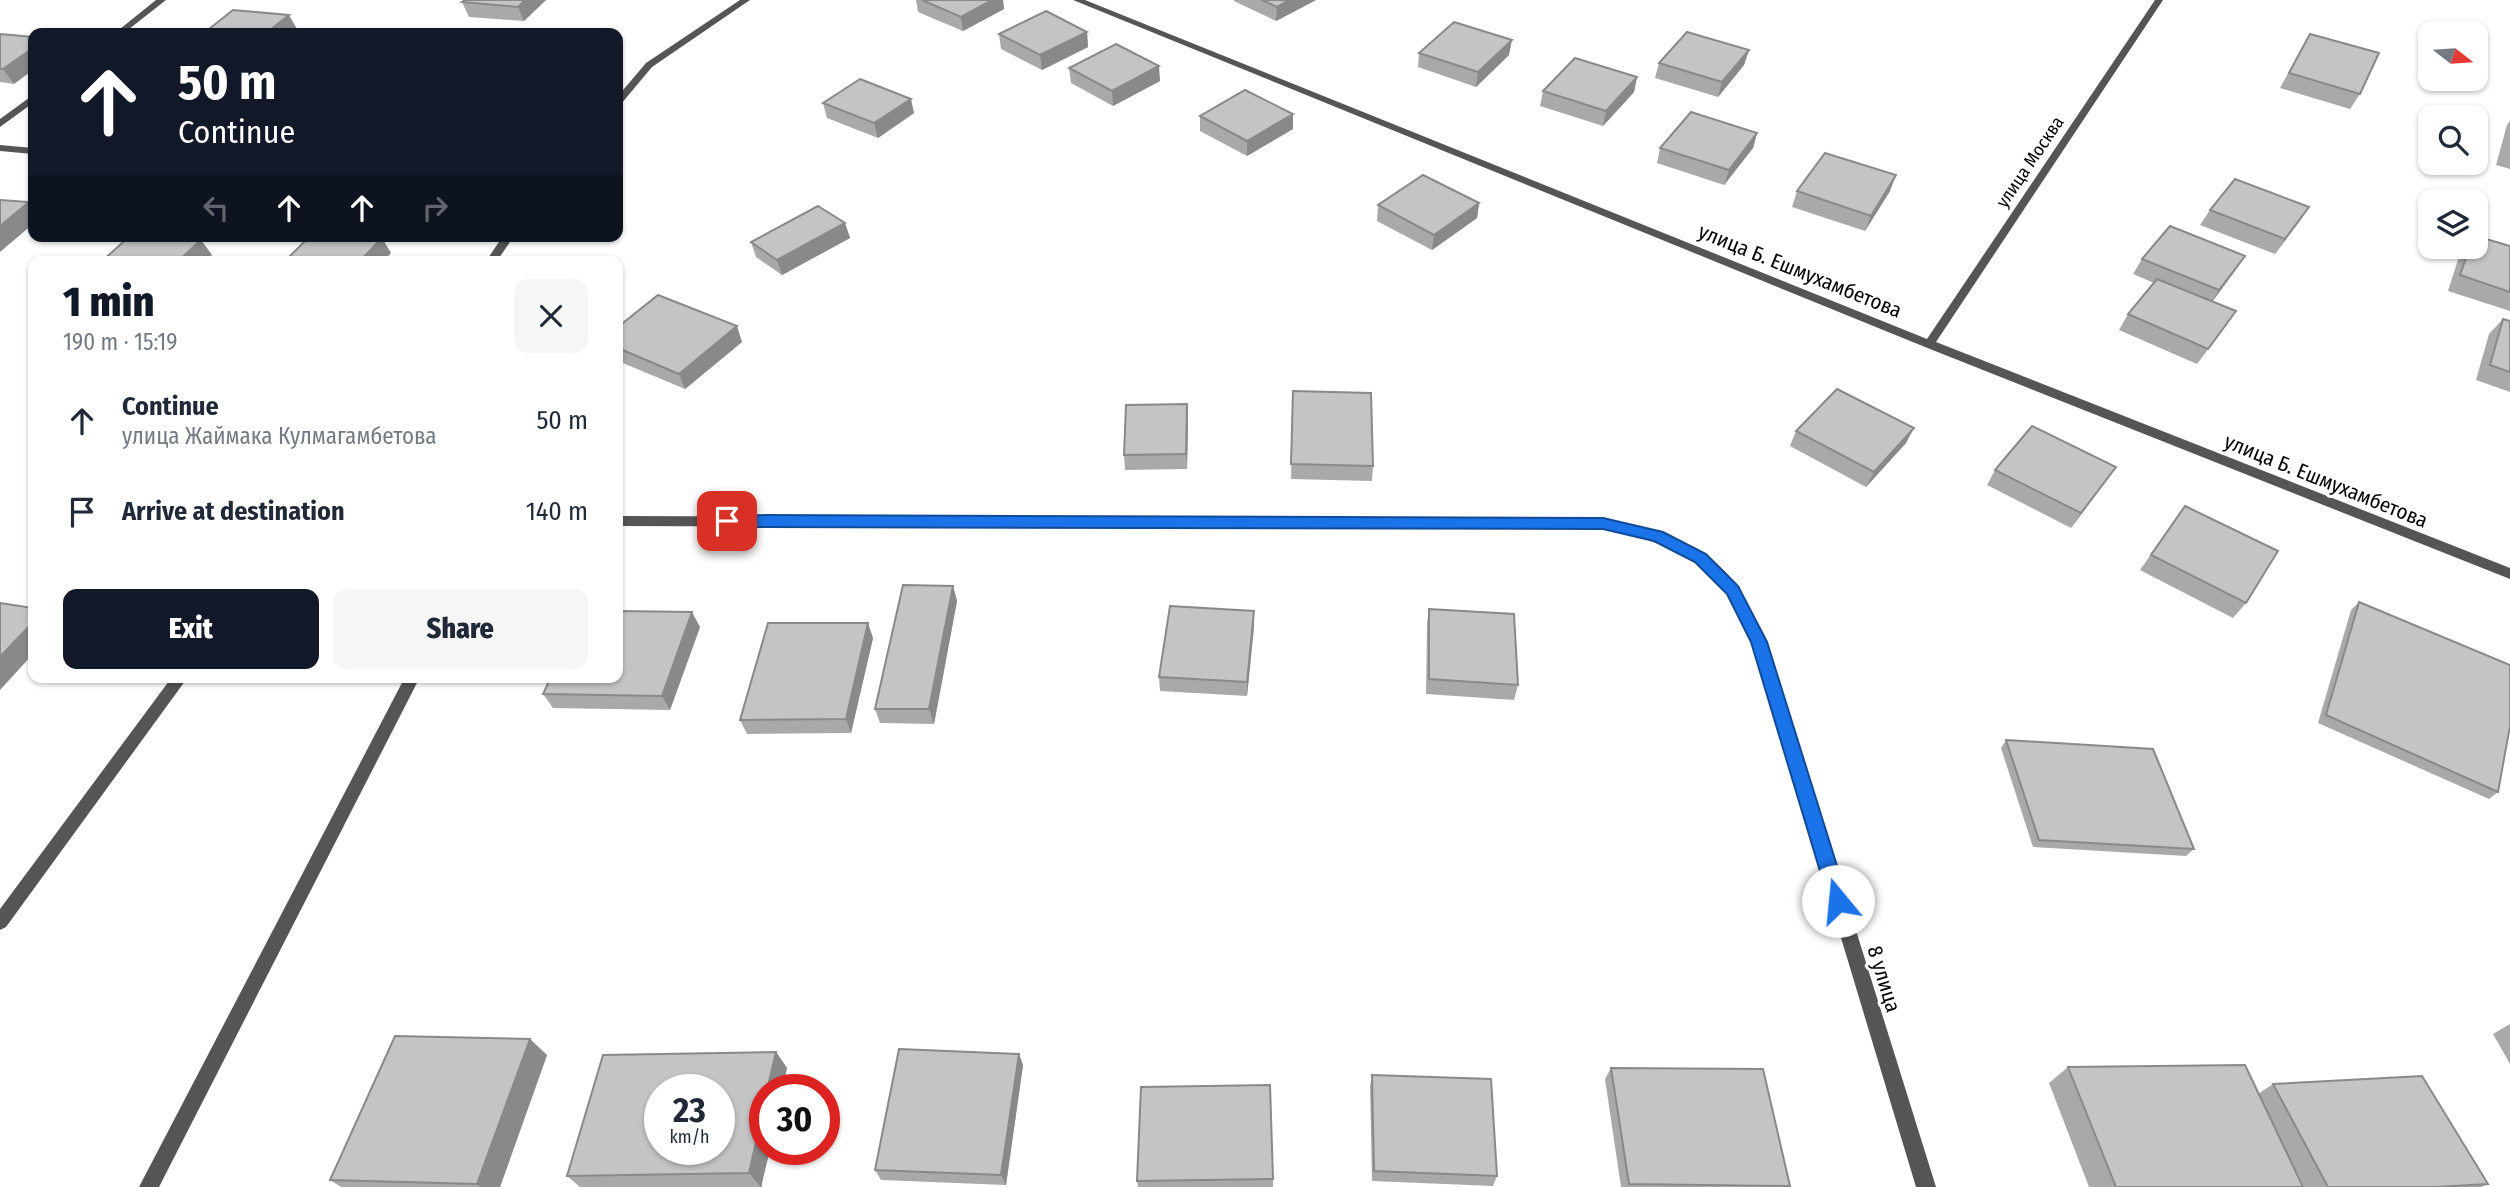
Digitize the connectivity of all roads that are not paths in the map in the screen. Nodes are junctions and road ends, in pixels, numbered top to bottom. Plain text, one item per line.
1 (162, 0) edge
2 (746, 0) edge
3 (1076, 0) edge
4 (2159, 0) edge
5 (126, 28) edge
6 (623, 96) edge
7 (28, 102) edge
8 (0, 124) edge
9 (0, 148) edge
10 (28, 151) edge
11 (1929, 344) junction
12 (623, 521) edge
13 (2510, 575) edge
14 (177, 683) edge
15 (410, 683) edge
16 (0, 922) edge
17 (149, 1187) edge
18 (1926, 1187) edge

1 - 5 street
2 - 6 street
3 - 11 street, улица Б. Ешмухамбетова
4 - 11 street, улица Москва
7 - 8 street
9 - 10 street
11 - 13 street, улица Б. Ешмухамбетова
12 - 18 street, 8 улица
14 - 16 street
15 - 17 street

